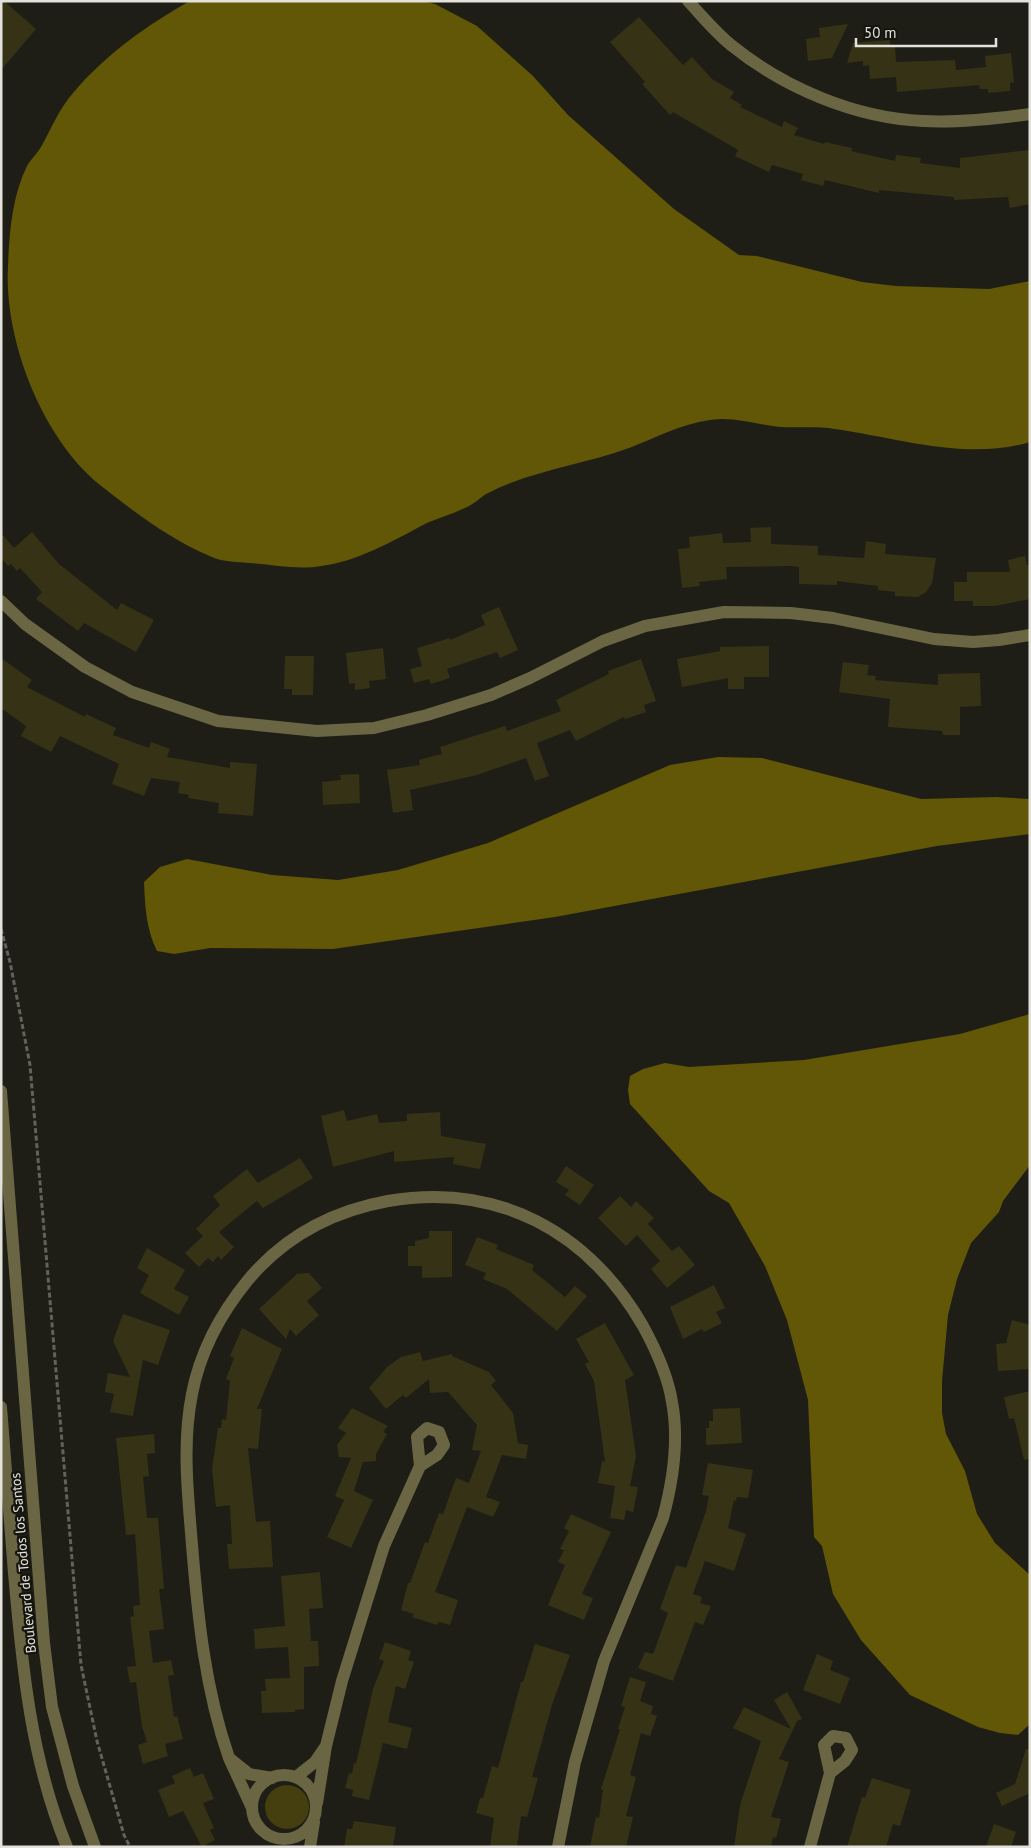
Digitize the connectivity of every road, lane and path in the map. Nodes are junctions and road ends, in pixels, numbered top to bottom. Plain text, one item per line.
1 (688, 1) edge
2 (1030, 114) edge
3 (1, 601) edge
4 (1030, 635) edge
5 (1, 929) edge
6 (1, 1091) edge
7 (1, 1406) edge
8 (420, 1466) dead end
9 (326, 1746) junction
10 (228, 1758) junction
11 (830, 1773) dead end
12 (296, 1777) junction
13 (272, 1778) junction
14 (316, 1802) junction
15 (252, 1808) junction
16 (314, 1819) junction
17 (259, 1828) junction
18 (67, 1847) edge
19 (95, 1847) edge
20 (130, 1847) edge
21 (270, 1847) edge
22 (310, 1847) edge
23 (558, 1847) edge
24 (810, 1847) edge

1 - 2 street
3 - 4 street
5 - 20 path
6 - 19 street, Boulevard de Todos los Santos
7 - 18 street, Boulevard de Todos los Santos
8 - 9 street
9 - 12 street
9 - 14 street
10 - 13 street
10 - 15 street
10 - 23 street
11 - 24 street
12 - 13 street
12 - 14 street
13 - 15 street
14 - 16 street
15 - 17 street
16 - 17 street
16 - 22 street
17 - 21 street

